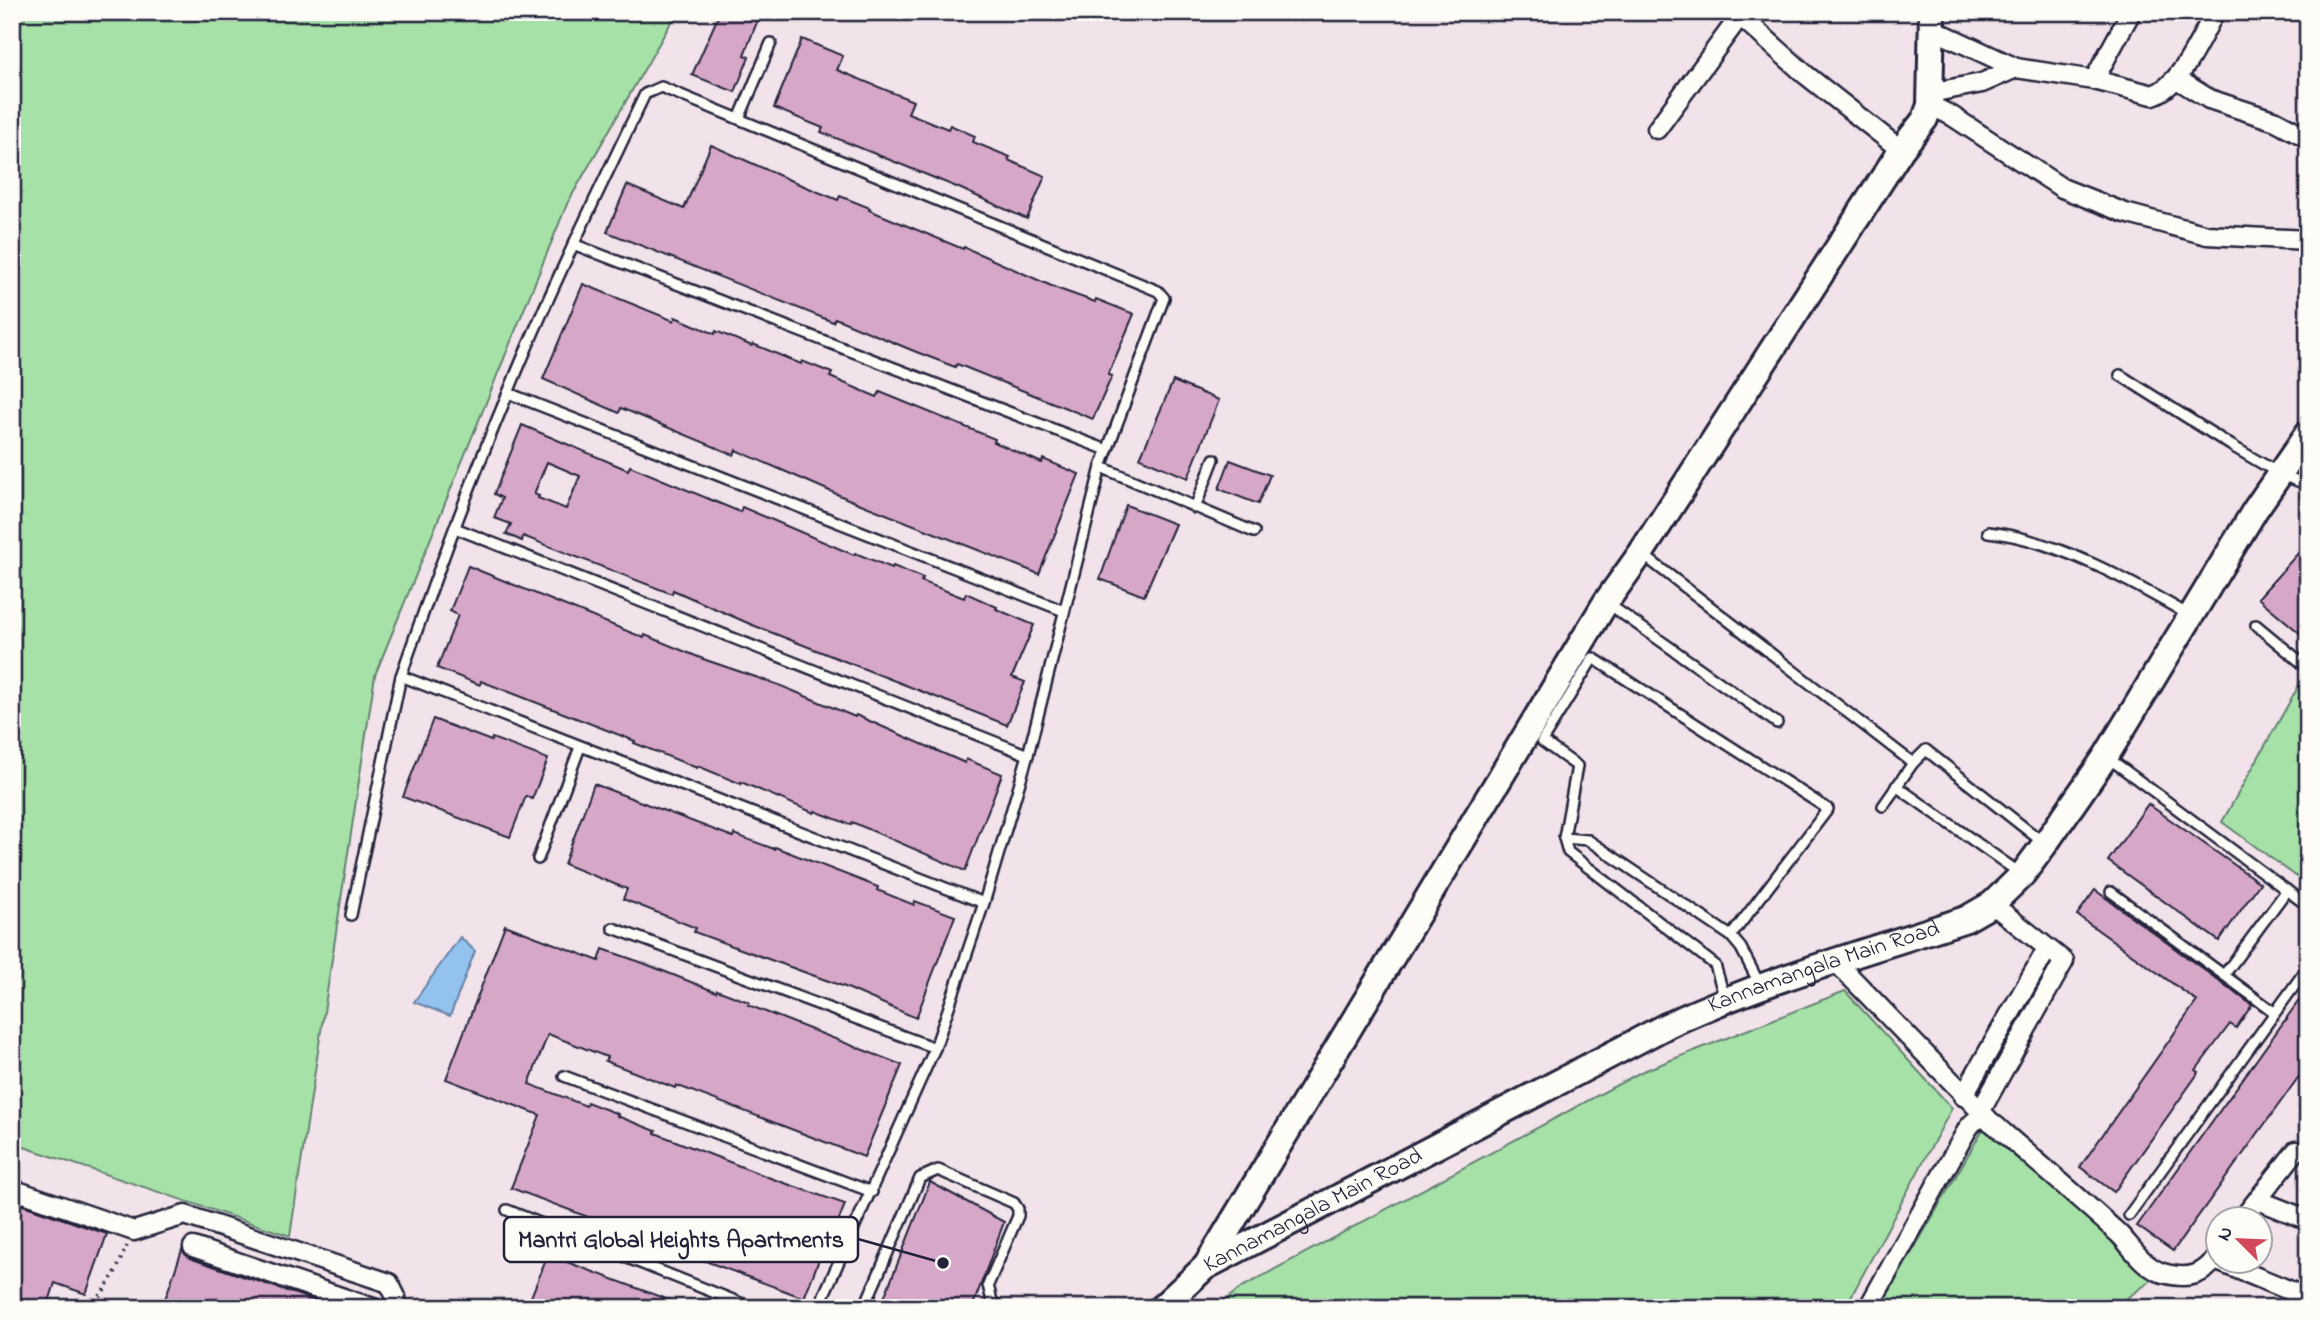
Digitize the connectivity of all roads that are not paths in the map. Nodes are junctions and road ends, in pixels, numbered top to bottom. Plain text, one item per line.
1 (2131, 12) edge
2 (2215, 12) edge
3 (1738, 14) edge
4 (1932, 21) edge
5 (771, 43) dead end
6 (2016, 68) junction
7 (2177, 79) junction
8 (2094, 80) junction
9 (1930, 99) junction
10 (739, 120) junction
11 (1657, 129) dead end
12 (2308, 138) edge
13 (1901, 150) junction
14 (2308, 240) edge
15 (573, 244) junction
16 (2120, 375) dead end
17 (508, 393) junction
18 (2308, 433) edge
19 (1107, 450) junction
20 (1214, 459) dead end
21 (1101, 467) junction
22 (2280, 474) junction
23 (2308, 485) edge
24 (1195, 508) junction
25 (455, 528) junction
26 (1254, 532) dead end
27 (1988, 532) dead end
28 (1641, 553) junction
29 (1606, 601) junction
30 (1064, 611) junction
31 (2191, 616) junction
32 (2256, 625) dead end
33 (2308, 668) edge
34 (401, 676) junction
35 (1777, 723) dead end
36 (580, 747) junction
37 (1028, 755) junction
38 (2106, 757) junction
39 (1913, 763) junction
40 (1896, 786) junction
41 (1883, 806) dead end
42 (1564, 838) junction
43 (2045, 844) junction
44 (538, 859) dead end
45 (2022, 875) junction
46 (2287, 890) junction
47 (2111, 892) dead end
48 (984, 903) junction
49 (1992, 904) junction
50 (2308, 906) edge
51 (351, 915) dead end
52 (613, 928) dead end
53 (1731, 936) junction
54 (2047, 949) junction
55 (1836, 962) junction
56 (2308, 967) edge
57 (2224, 975) junction
58 (1760, 985) junction
59 (1725, 999) junction
60 (2274, 1012) junction
61 (935, 1048) junction
62 (564, 1076) dead end
63 (1963, 1096) junction
64 (1984, 1116) junction
65 (2296, 1151) dead end
66 (12, 1189) edge
67 (872, 1192) junction
68 (2258, 1200) junction
69 (2255, 1204) edge
70 (507, 1210) dead end
71 (2129, 1215) dead end
72 (2308, 1220) edge
73 (193, 1247) dead end
74 (1205, 1267) junction
75 (2204, 1270) edge
76 (2253, 1274) edge
77 (2308, 1298) edge
78 (373, 1308) edge
79 (395, 1308) edge
80 (753, 1308) edge
81 (818, 1308) edge
82 (864, 1308) edge
83 (1000, 1308) edge
84 (1161, 1308) edge
85 (1868, 1308) edge

1 - 8 street
2 - 7 street
3 - 11 street
3 - 13 street
4 - 6 street
4 - 9 street
5 - 10 lane
6 - 8 street
6 - 9 street
7 - 8 street
7 - 12 street
9 - 13 street
9 - 14 street
10 - 15 lane
10 - 19 lane
13 - 28 street
15 - 17 lane
15 - 19 lane
16 - 22 lane
17 - 25 lane
17 - 30 lane
18 - 22 street, Kannamangala Main Road
19 - 21 lane
20 - 24 lane
21 - 24 lane
21 - 30 lane
22 - 23 lane
22 - 31 street, Kannamangala Main Road
24 - 26 lane
25 - 34 lane
25 - 37 lane
27 - 31 lane
28 - 29 street
28 - 39 lane
29 - 35 lane
29 - 74 street
30 - 37 lane
31 - 38 street, Kannamangala Main Road
32 - 33 lane
34 - 36 lane
34 - 51 lane
36 - 44 lane
36 - 48 lane
37 - 48 lane
38 - 43 street, Kannamangala Main Road
38 - 46 lane
39 - 40 lane
39 - 43 lane
40 - 41 lane
40 - 45 lane
42 - 53 lane
42 - 53 lane
42 - 59 lane
43 - 45 street, Kannamangala Main Road
45 - 49 street, Kannamangala Main Road
46 - 50 lane
46 - 57 lane
47 - 57 lane
48 - 61 lane
49 - 54 street
49 - 55 street, Kannamangala Main Road
52 - 61 lane
53 - 58 lane
54 - 63 street
54 - 64 street
55 - 58 street, Kannamangala Main Road
55 - 63 street
56 - 60 lane
57 - 60 lane
58 - 59 street, Kannamangala Main Road
59 - 74 street, Kannamangala Main Road
60 - 71 lane
61 - 67 lane
62 - 67 lane
63 - 64 street
64 - 75 street
64 - 85 street
65 - 68 street
66 - 79 street
67 - 81 lane
68 - 69 street
68 - 72 street
70 - 80 lane
73 - 78 street
74 - 84 street, Kannamangala Main Road
76 - 77 street
82 - 83 lane

